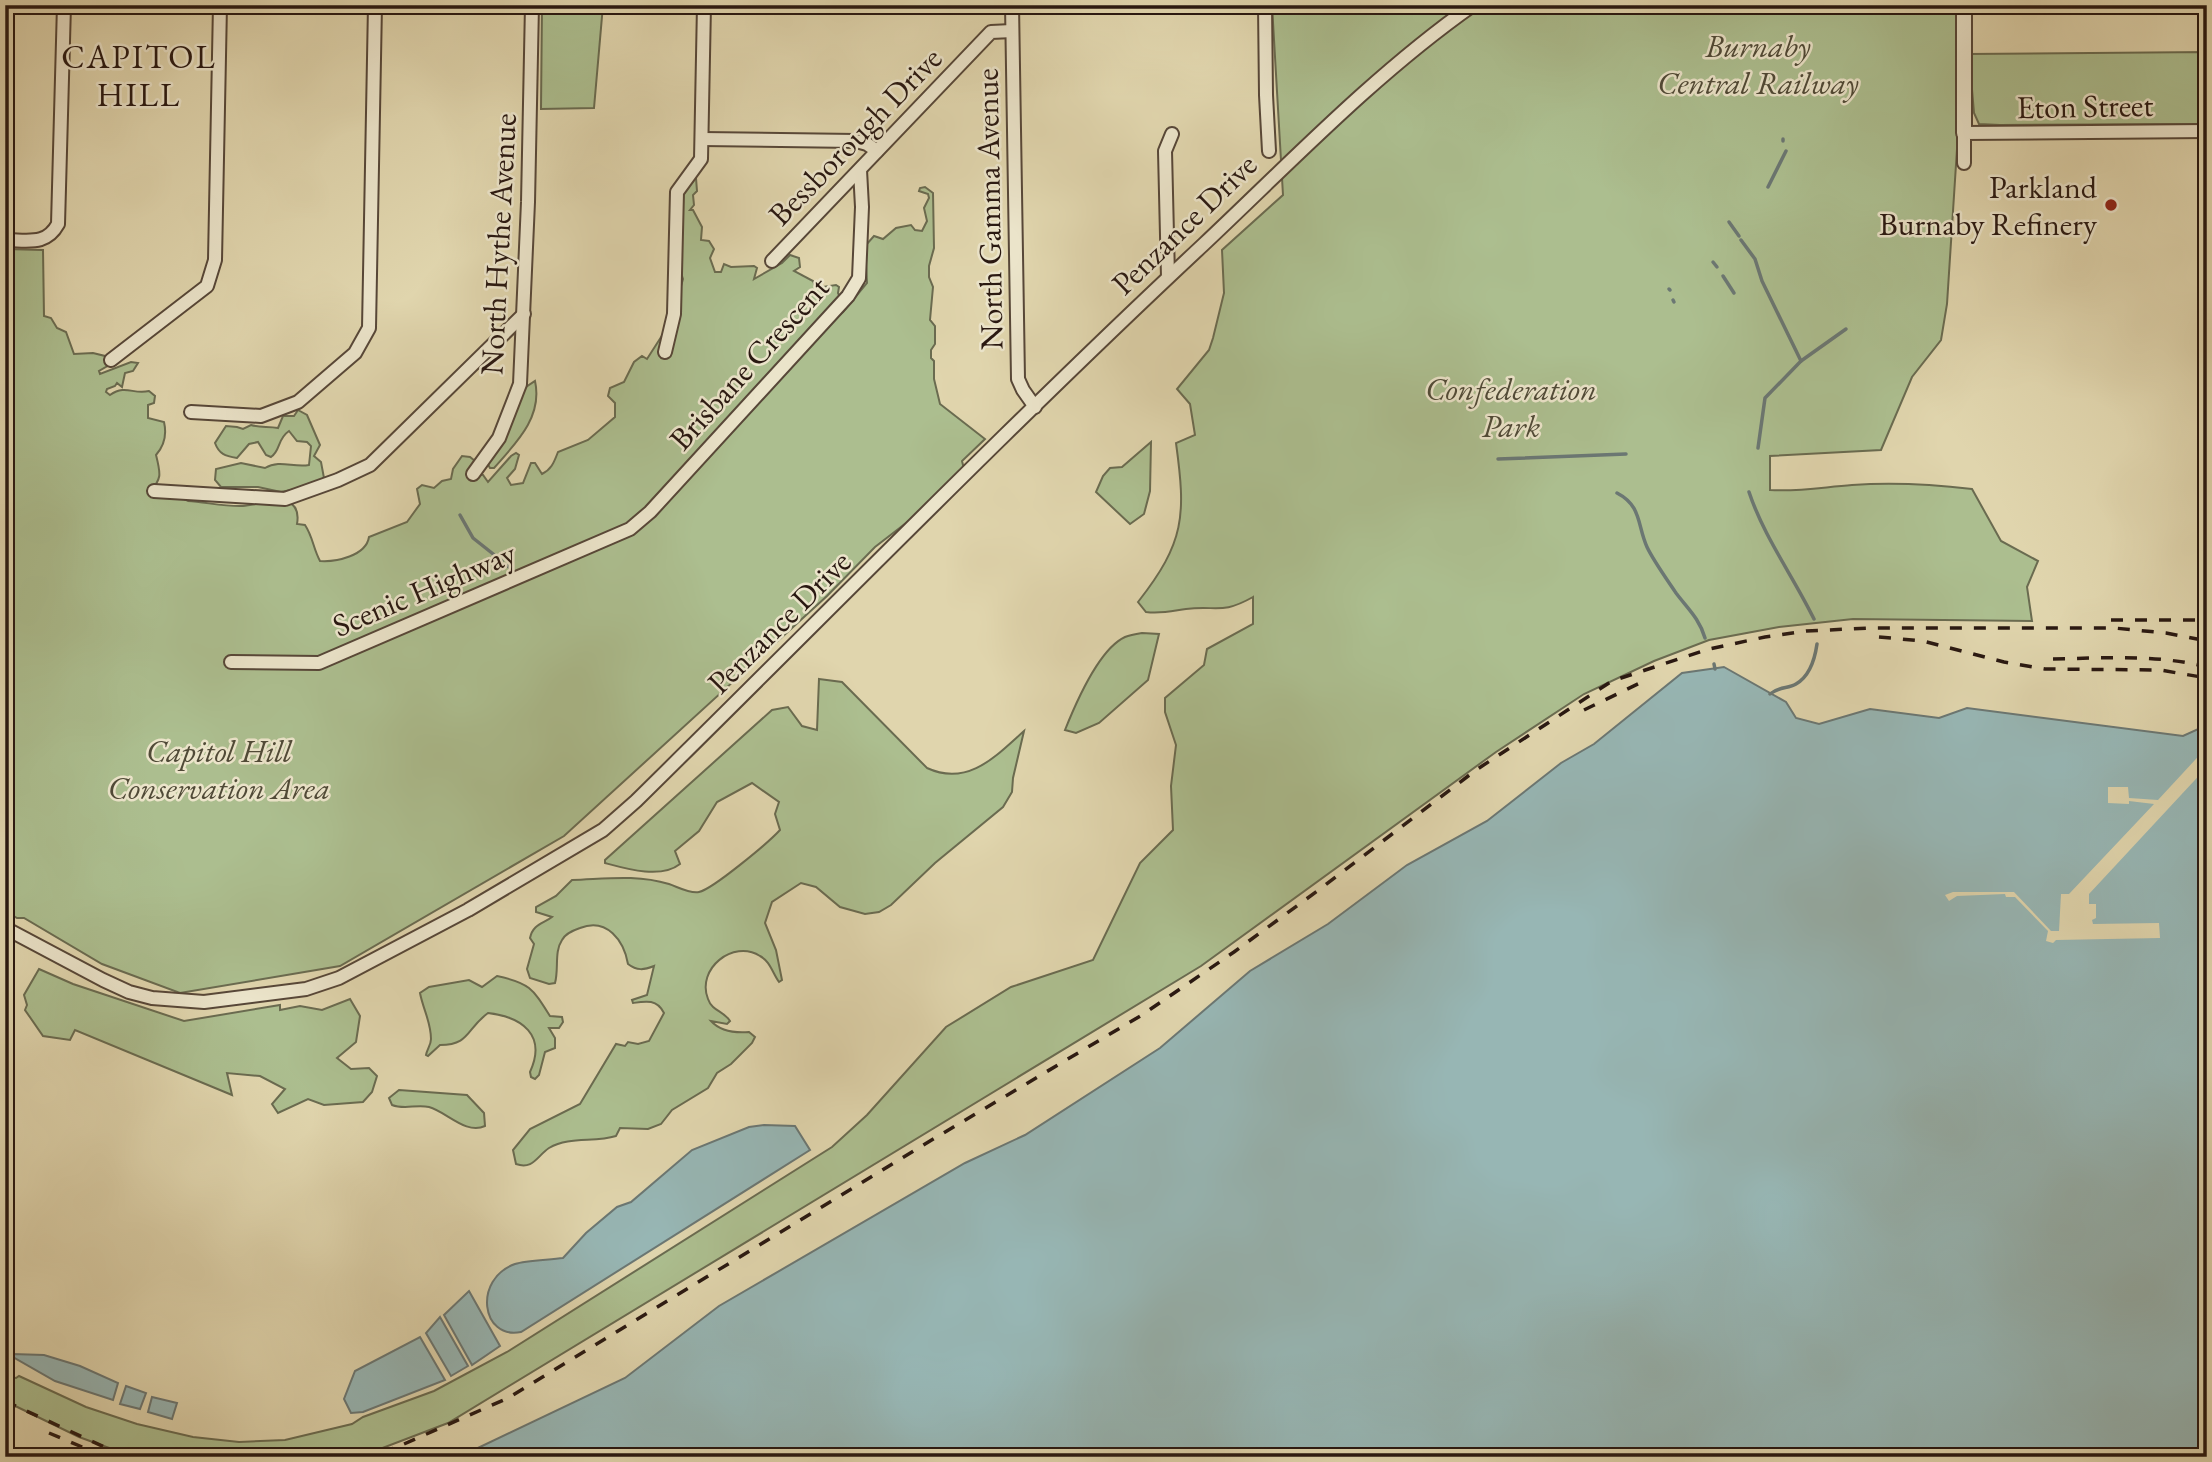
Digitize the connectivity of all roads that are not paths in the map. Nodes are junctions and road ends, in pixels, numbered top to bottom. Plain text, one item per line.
1 (64, 5) edge
2 (220, 5) edge
3 (375, 5) edge
4 (532, 5) edge
5 (704, 5) edge
6 (1012, 5) edge
7 (1265, 5) edge
8 (1473, 5) edge
9 (1964, 5) edge
10 (1012, 31) junction
11 (2207, 131) edge
12 (1964, 133) junction
13 (1172, 134) dead end
14 (702, 139) junction
15 (877, 151) junction
16 (1269, 151) dead end
17 (1965, 163) dead end
18 (860, 170) junction
19 (5, 240) edge
20 (772, 261) dead end
21 (1168, 277) junction
22 (524, 314) junction
23 (665, 352) dead end
24 (111, 360) dead end
25 (1035, 407) junction
26 (191, 412) dead end
27 (473, 474) dead end
28 (154, 491) dead end
29 (630, 529) joint
30 (231, 662) dead end
31 (5, 928) edge

1 - 19 street
2 - 24 street
3 - 26 street
4 - 22 street, North Hythe Avenue
5 - 14 street
6 - 10 street, North Gamma Avenue
7 - 16 street
8 - 21 street, Penzance Drive
9 - 12 street
10 - 15 street, Bessborough Drive
10 - 25 street, North Gamma Avenue
11 - 12 street, Eton Street
12 - 17 street
13 - 21 street
14 - 15 street
14 - 23 street
15 - 18 street, Bessborough Drive
18 - 20 street, Bessborough Drive
18 - 29 street, Brisbane Crescent
21 - 25 street, Penzance Drive
22 - 27 street, North Hythe Avenue
22 - 28 street
25 - 31 street, Penzance Drive
29 - 30 street, Scenic Highway

